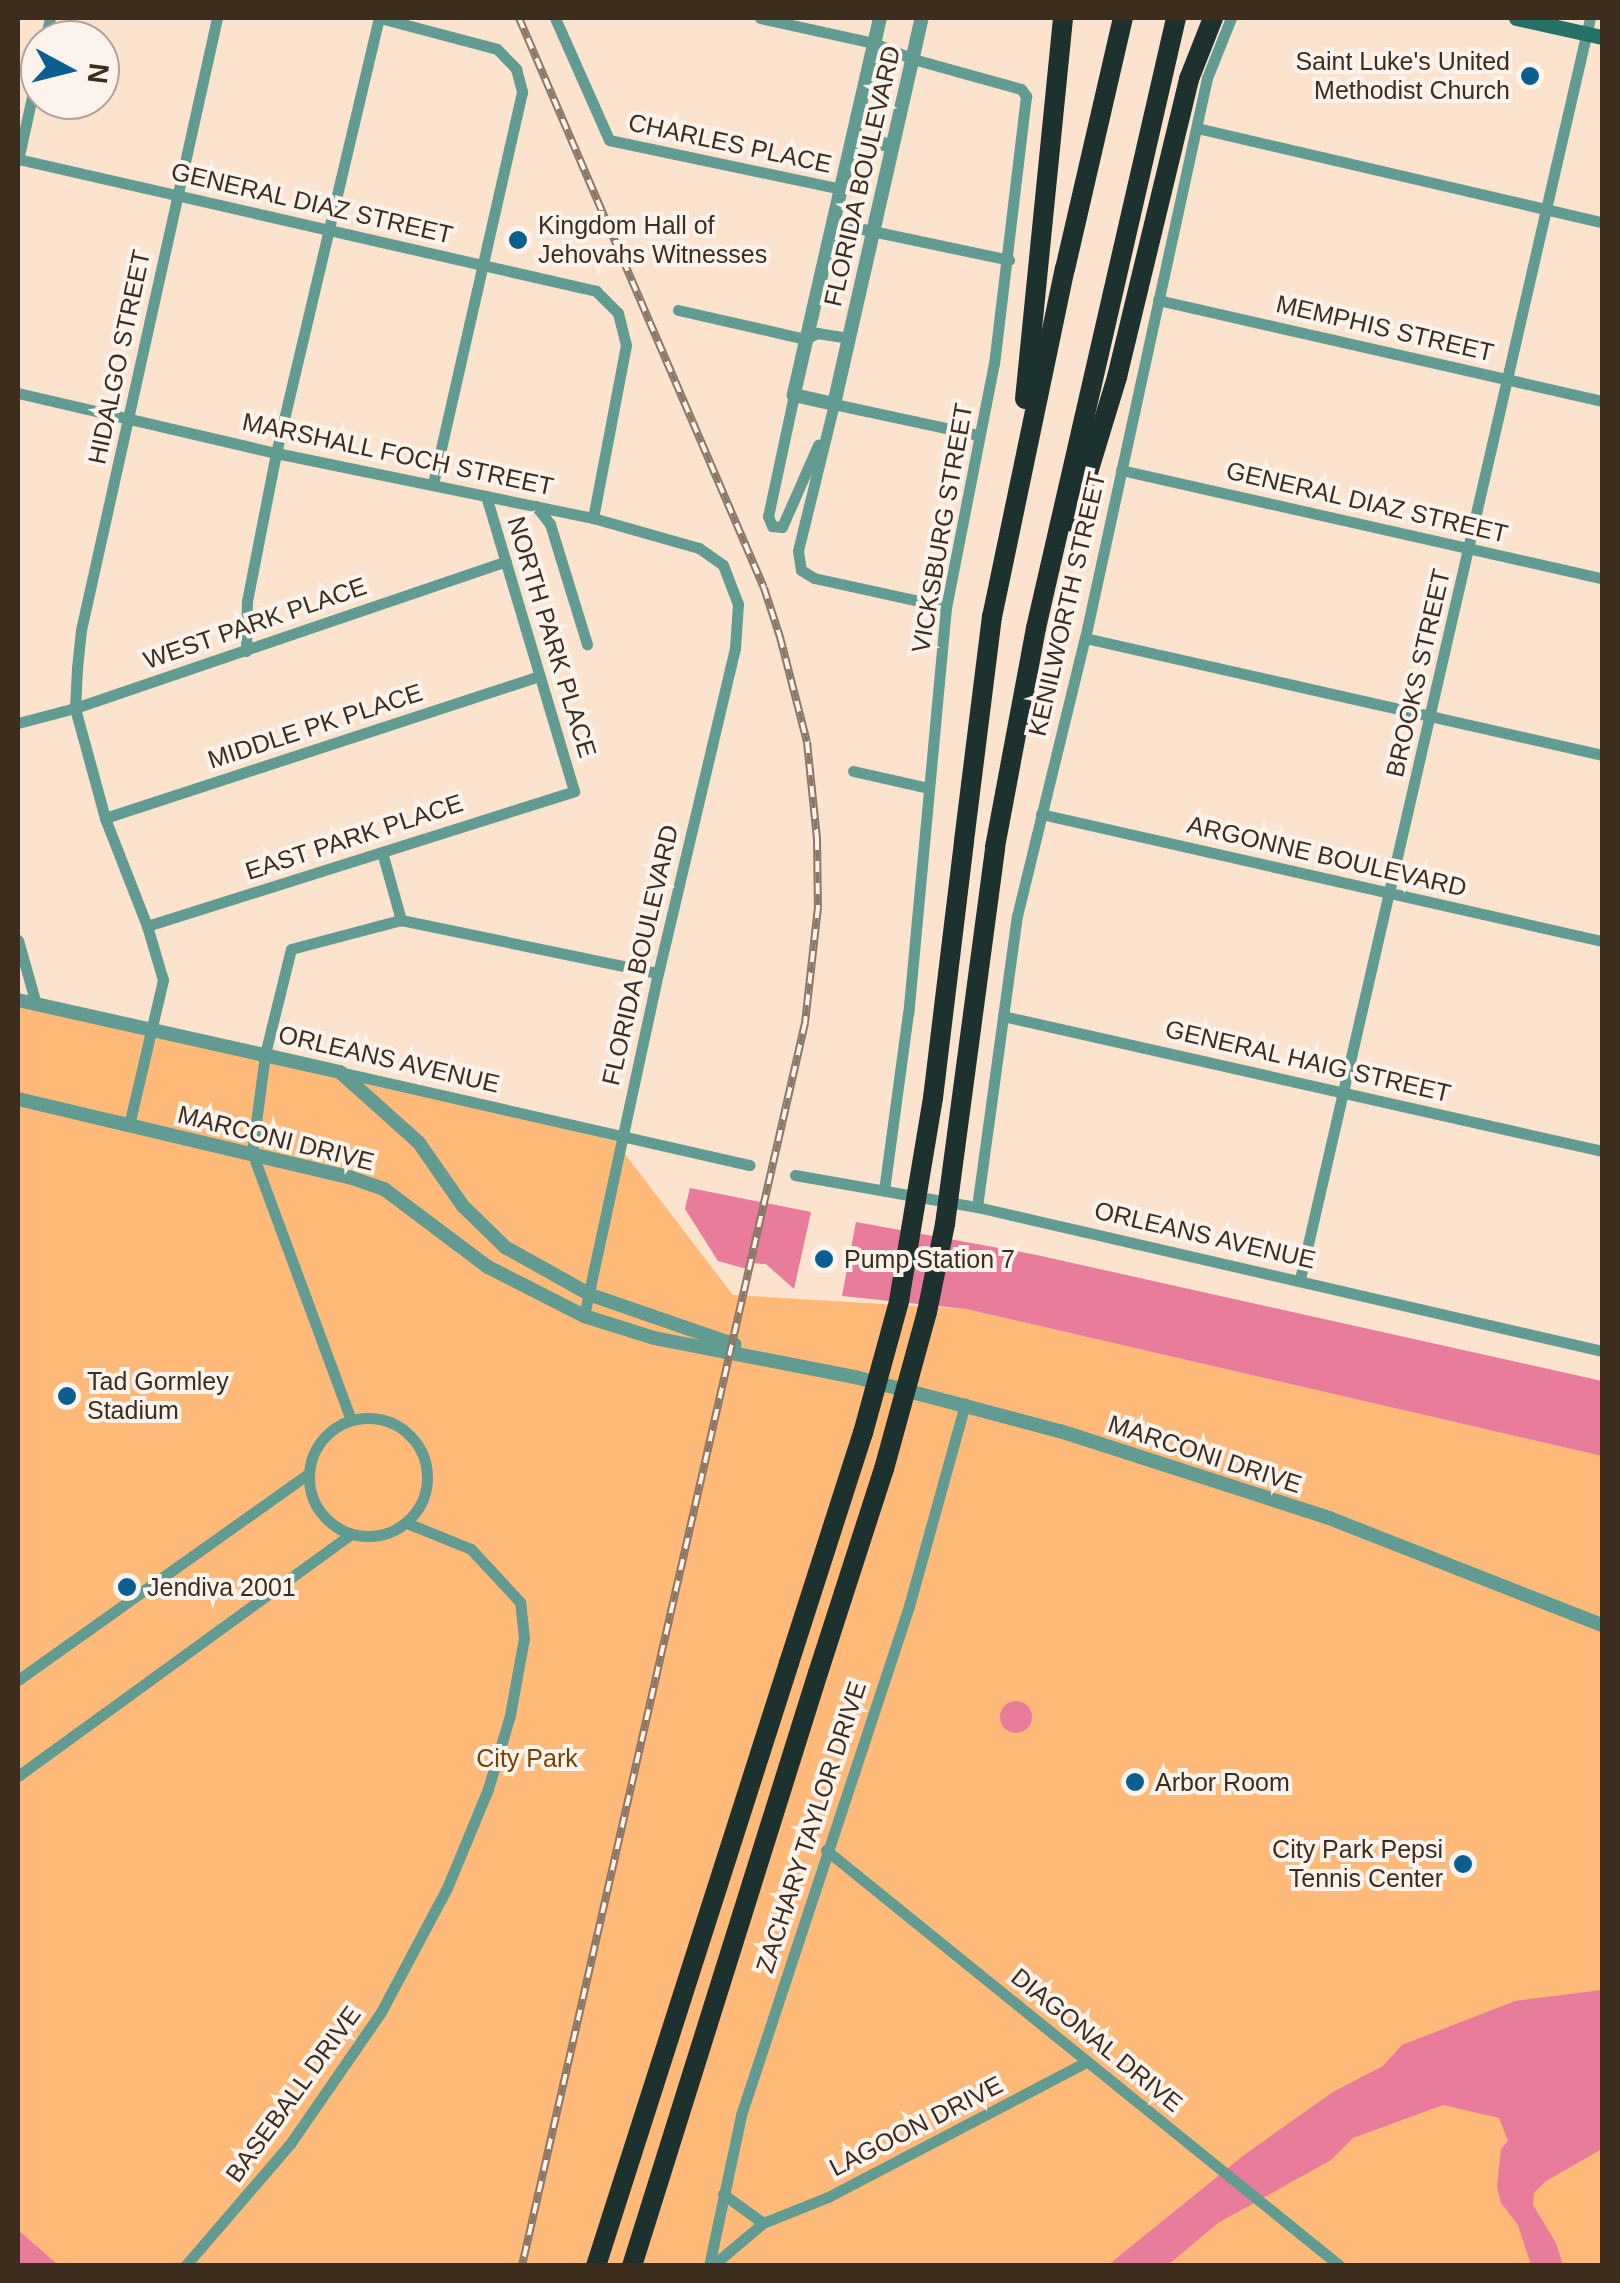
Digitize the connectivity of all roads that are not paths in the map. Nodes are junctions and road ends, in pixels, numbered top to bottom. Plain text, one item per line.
1 (217, 18) edge
2 (380, 18) edge
3 (555, 18) edge
4 (760, 18) edge
5 (880, 18) edge
6 (922, 18) edge
7 (1063, 18) edge
8 (1123, 18) edge
9 (1176, 18) edge
10 (1214, 18) edge
11 (1231, 18) edge
12 (1516, 18) edge
13 (1593, 29) edge
14 (874, 44) junction
15 (913, 59) junction
16 (27, 120) edge
17 (1197, 128) junction
18 (853, 137) junction
19 (892, 146) junction
20 (18, 160) edge
21 (841, 189) junction
22 (177, 196) junction
23 (1547, 209) junction
24 (1602, 222) edge
25 (834, 223) junction
26 (331, 231) junction
27 (872, 234) junction
28 (1009, 260) junction
29 (482, 266) junction
30 (1158, 300) junction
31 (678, 310) dead end
32 (848, 338) junction
33 (806, 339) junction
34 (1510, 380) junction
35 (18, 393) edge
36 (794, 394) junction
37 (1602, 401) edge
38 (834, 404) junction
39 (129, 418) junction
40 (979, 435) junction
41 (276, 453) junction
42 (1121, 470) junction
43 (433, 484) junction
44 (486, 496) junction
45 (536, 506) junction
46 (593, 518) junction
47 (1470, 548) junction
48 (506, 561) junction
49 (1602, 578) edge
50 (738, 604) joint
51 (946, 606) junction
52 (992, 617) junction
53 (1036, 628) junction
54 (1085, 638) junction
55 (587, 644) dead end
56 (246, 651) junction
57 (538, 676) junction
58 (75, 708) junction
59 (1432, 718) junction
60 (18, 723) edge
61 (1602, 756) edge
62 (853, 771) dead end
63 (929, 788) junction
64 (574, 791) joint
65 (1041, 814) junction
66 (104, 818) junction
67 (382, 852) junction
68 (1391, 894) junction
69 (401, 920) junction
70 (147, 926) junction
71 (18, 940) edge
72 (1602, 941) edge
73 (658, 973) junction
74 (18, 1000) edge
75 (36, 1004) junction
76 (1003, 1016) junction
77 (151, 1030) junction
78 (265, 1054) junction
79 (340, 1072) junction
80 (1345, 1092) junction
81 (18, 1099) edge
82 (129, 1125) junction
83 (622, 1135) junction
84 (1602, 1151) edge
85 (252, 1153) junction
86 (750, 1165) dead end
87 (795, 1175) dead end
88 (884, 1190) junction
89 (976, 1208) junction
90 (1300, 1279) junction
91 (591, 1295) junction
92 (584, 1316) junction
93 (1602, 1351) edge
94 (783, 1360) junction
95 (965, 1404) junction
96 (351, 1420) junction
97 (309, 1473) junction
98 (406, 1523) junction
99 (351, 1534) junction
100 (1602, 1625) edge
101 (18, 1680) edge
102 (18, 1776) edge
103 (826, 1850) junction
104 (1086, 2062) junction
105 (723, 2194) junction
106 (763, 2223) junction
107 (185, 2266) edge
108 (596, 2266) edge
109 (632, 2266) edge
110 (710, 2266) edge
111 (1340, 2266) edge

1 - 22 street, HIDALGO STREET
2 - 26 street
2 - 29 street
3 - 21 street, CHARLES PLACE
4 - 14 street, VICKSBURG STREET
5 - 14 street, FLORIDA BOULEVARD
6 - 15 street, FLORIDA BOULEVARD
7 - 52 highway
8 - 52 highway
9 - 53 highway
10 - 53 highway
11 - 17 street, KENILWORTH STREET
12 - 13 main road
13 - 23 street, BROOKS STREET
14 - 15 street, VICKSBURG STREET
14 - 18 street, FLORIDA BOULEVARD
15 - 19 street, FLORIDA BOULEVARD
15 - 28 street, VICKSBURG STREET
16 - 20 street
17 - 23 street
17 - 30 street, KENILWORTH STREET
18 - 19 street
18 - 21 street, FLORIDA BOULEVARD
19 - 27 street, FLORIDA BOULEVARD
20 - 22 street, GENERAL DIAZ STREET
21 - 25 street, FLORIDA BOULEVARD
22 - 26 street, GENERAL DIAZ STREET
22 - 39 street, HIDALGO STREET
23 - 24 street
23 - 34 street, BROOKS STREET
25 - 27 street
25 - 33 street, FLORIDA BOULEVARD
26 - 29 street, GENERAL DIAZ STREET
26 - 41 street
27 - 28 street
27 - 32 street, FLORIDA BOULEVARD
28 - 40 street, VICKSBURG STREET
29 - 43 street
29 - 46 street, GENERAL DIAZ STREET
30 - 34 street, MEMPHIS STREET
30 - 42 street, KENILWORTH STREET
31 - 33 street
32 - 33 street
32 - 38 street, FLORIDA BOULEVARD
33 - 36 street, FLORIDA BOULEVARD
34 - 37 street, MEMPHIS STREET
34 - 47 street, BROOKS STREET
35 - 39 street, MARSHALL FOCH STREET
36 - 38 street
36 - 38 street, FLORIDA BOULEVARD
38 - 40 street
38 - 51 street, FLORIDA BOULEVARD
39 - 41 street, MARSHALL FOCH STREET
39 - 58 street, HIDALGO STREET
40 - 51 street, VICKSBURG STREET
41 - 43 street, MARSHALL FOCH STREET
41 - 56 street
42 - 47 street, GENERAL DIAZ STREET
42 - 54 street, KENILWORTH STREET
43 - 44 street, MARSHALL FOCH STREET
44 - 45 street, MARSHALL FOCH STREET
44 - 48 street, NORTH PARK PLACE
45 - 46 street, MARSHALL FOCH STREET
45 - 55 street
46 - 50 street, MARSHALL FOCH STREET
47 - 49 street, GENERAL DIAZ STREET
47 - 59 street, BROOKS STREET
48 - 56 street, WEST PARK PLACE
48 - 57 street, NORTH PARK PLACE
50 - 73 street, FLORIDA BOULEVARD
51 - 63 street, VICKSBURG STREET
52 - 108 highway, bridge
53 - 109 highway, bridge
54 - 59 street
54 - 65 street, KENILWORTH STREET
56 - 58 street, WEST PARK PLACE
57 - 64 street, NORTH PARK PLACE
57 - 66 street, MIDDLE PK PLACE
58 - 60 street, WEST PARK PLACE
58 - 66 street, HIDALGO STREET
59 - 61 street
59 - 68 street, BROOKS STREET
62 - 63 street
63 - 88 street, VICKSBURG STREET
64 - 67 street, EAST PARK PLACE
65 - 68 street, ARGONNE BOULEVARD
65 - 76 street, KENILWORTH STREET
66 - 70 street, HIDALGO STREET
67 - 69 street
67 - 70 street, EAST PARK PLACE
68 - 72 street, ARGONNE BOULEVARD
68 - 80 street, BROOKS STREET
69 - 73 street
69 - 78 street
70 - 77 street, HIDALGO STREET
71 - 75 street
73 - 83 street, FLORIDA BOULEVARD
74 - 75 street, ORLEANS AVENUE
75 - 77 street, ORLEANS AVENUE
76 - 80 street, GENERAL HAIG STREET
76 - 89 street, KENILWORTH STREET
77 - 78 street, ORLEANS AVENUE
77 - 82 street, HIDALGO STREET
78 - 79 street, ORLEANS AVENUE
78 - 85 street
79 - 83 street, ORLEANS AVENUE
79 - 91 street, MARCONI DRIVE
80 - 84 street, GENERAL HAIG STREET
80 - 90 street, BROOKS STREET
81 - 82 street, MARCONI DRIVE
82 - 85 street, MARCONI DRIVE
83 - 86 street, ORLEANS AVENUE
83 - 91 street, FLORIDA BOULEVARD
85 - 92 street, MARCONI DRIVE
85 - 96 street
87 - 88 street, ORLEANS AVENUE
88 - 89 street, ORLEANS AVENUE
89 - 90 street, ORLEANS AVENUE
90 - 93 street, ORLEANS AVENUE
91 - 92 street, FLORIDA BOULEVARD
91 - 94 street, MARCONI DRIVE
92 - 94 street, MARCONI DRIVE
94 - 95 street, MARCONI DRIVE
95 - 100 street, MARCONI DRIVE
95 - 103 street, ZACHARY TAYLOR DRIVE
96 - 97 street
96 - 98 street
97 - 99 street
97 - 101 street
98 - 99 street
98 - 107 street, BASEBALL DRIVE
99 - 102 street
103 - 104 street, DIAGONAL DRIVE
103 - 105 street, ZACHARY TAYLOR DRIVE
104 - 106 street, LAGOON DRIVE
104 - 111 street, DIAGONAL DRIVE
105 - 106 street
105 - 110 street, ZACHARY TAYLOR DRIVE
106 - 110 street, LAGOON DRIVE

